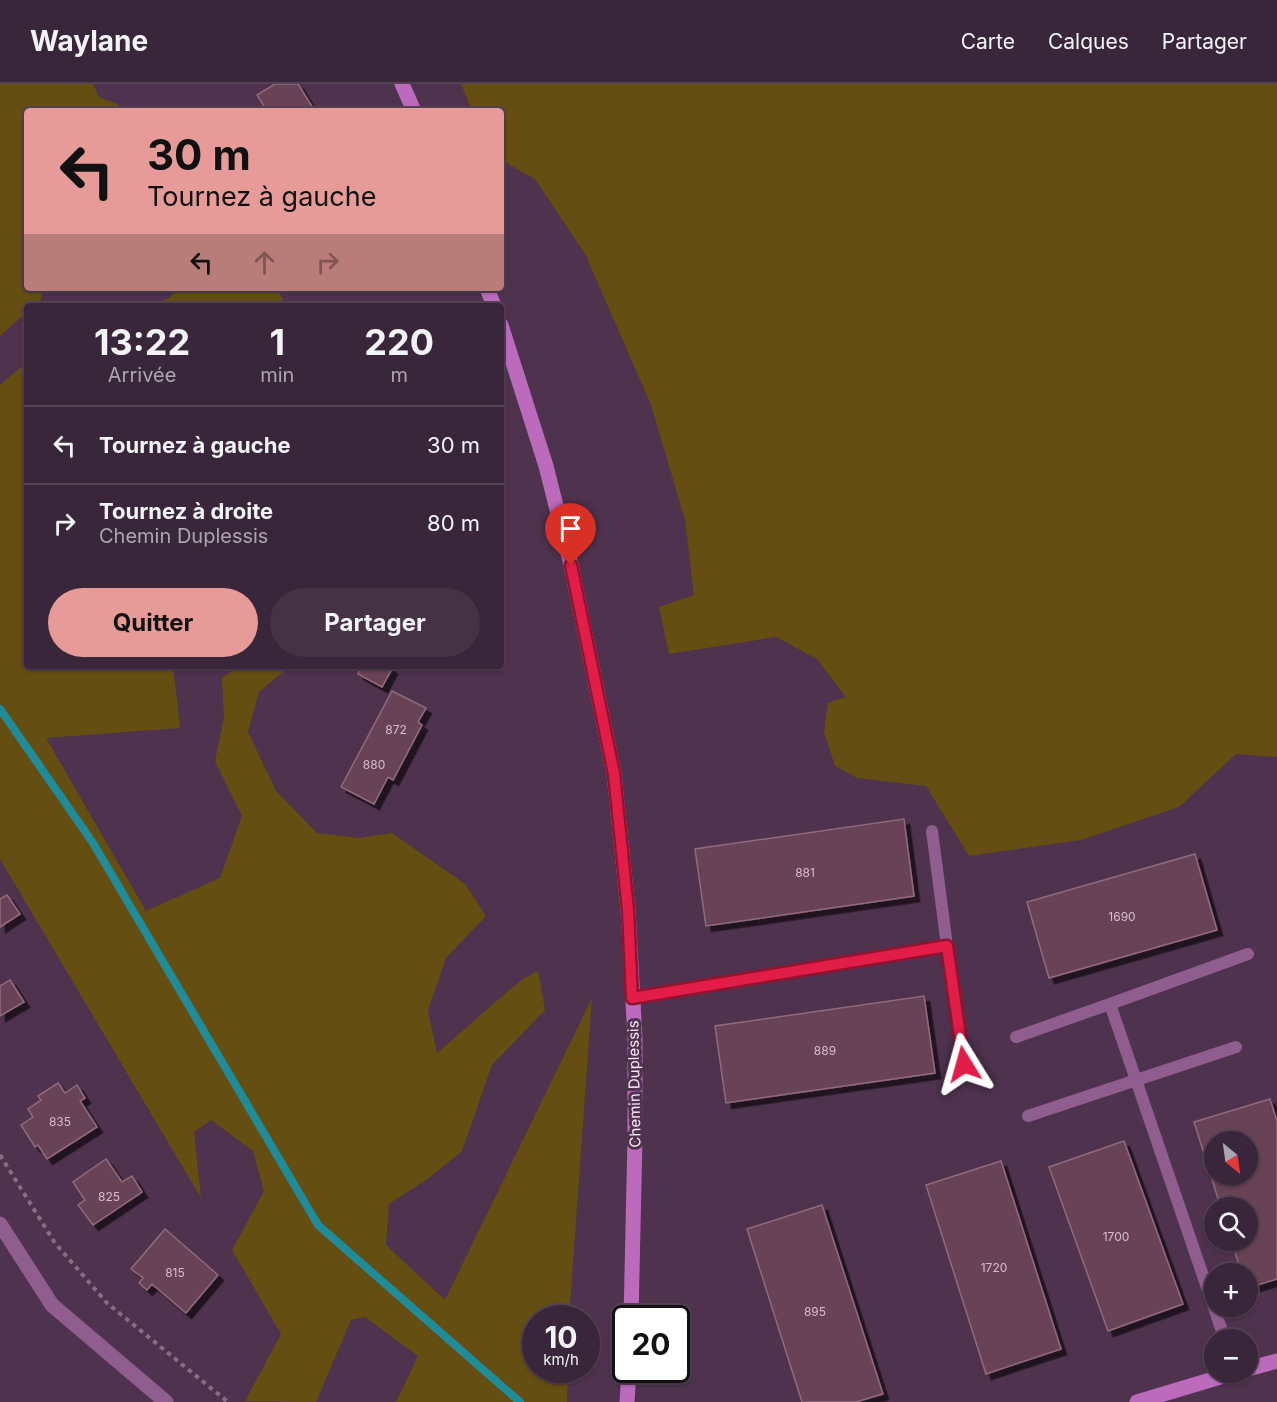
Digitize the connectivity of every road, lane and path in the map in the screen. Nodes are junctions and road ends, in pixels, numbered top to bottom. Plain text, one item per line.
1 (402, 84) edge
2 (413, 108) edge
3 (504, 334) edge
4 (932, 831) dead end
5 (947, 946) junction
6 (1248, 954) dead end
7 (632, 998) junction
8 (1110, 1004) junction
9 (1016, 1037) dead end
10 (1236, 1047) dead end
11 (964, 1064) dead end
12 (1136, 1080) junction
13 (1028, 1116) dead end
14 (0, 1155) edge
15 (0, 1224) edge
16 (631, 1305) edge
17 (1221, 1329) edge
18 (1277, 1361) edge
19 (1258, 1366) edge
20 (1204, 1382) edge
21 (628, 1383) edge
22 (166, 1402) edge
23 (228, 1402) edge
24 (627, 1402) edge
25 (1137, 1402) edge

1 - 2 street
3 - 7 street, Chemin Duplessis
4 - 5 lane
5 - 7 lane
5 - 11 lane
6 - 8 lane
7 - 16 street, Chemin Duplessis
8 - 9 lane
8 - 12 lane
10 - 12 lane
12 - 13 lane
12 - 17 lane
14 - 23 path
15 - 22 street
18 - 19 street
20 - 25 street
21 - 24 street

